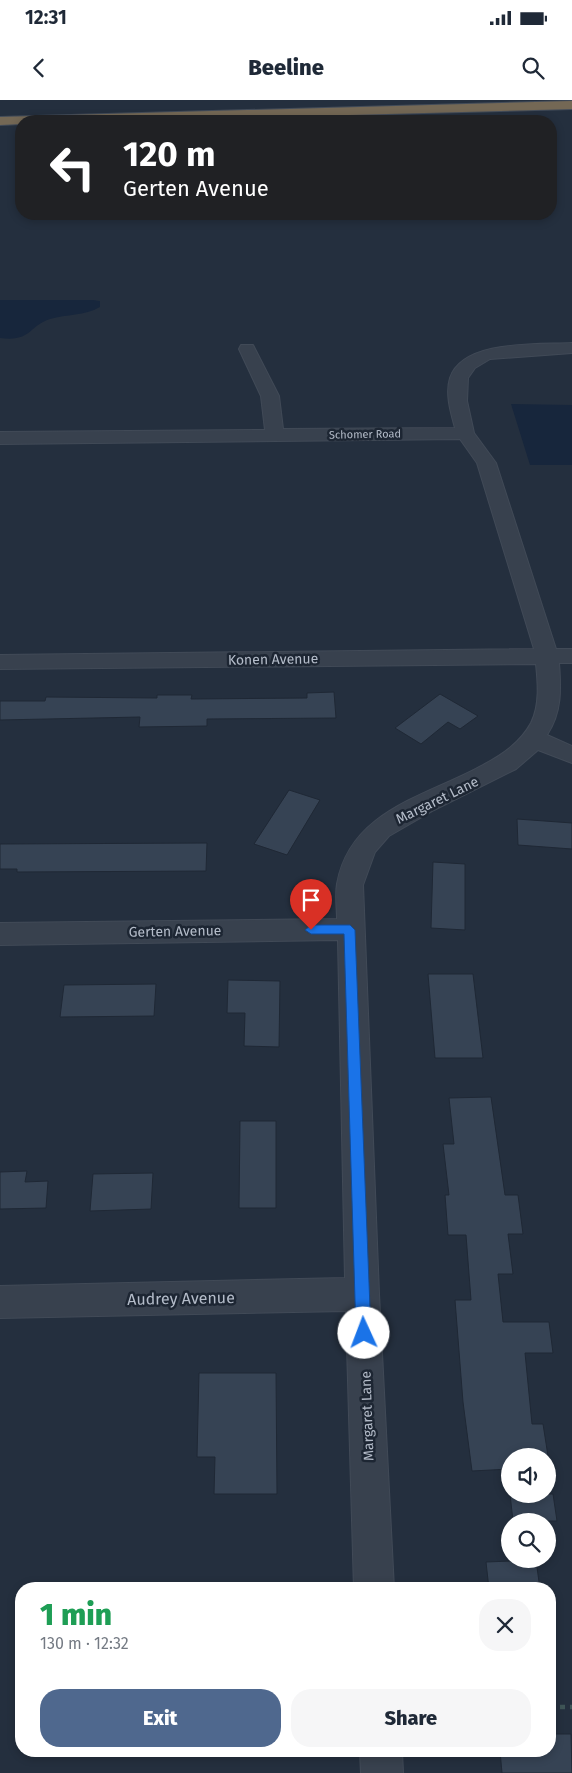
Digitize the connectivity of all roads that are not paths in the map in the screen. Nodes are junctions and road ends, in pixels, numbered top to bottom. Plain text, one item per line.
1 (420, 100) edge
2 (572, 105) edge
3 (201, 111) junction
4 (0, 112) edge
5 (128, 115) edge
6 (15, 121) edge
7 (0, 122) edge
8 (572, 348) edge
9 (247, 349) dead end
10 (465, 433) junction
11 (275, 436) junction
12 (0, 438) edge
13 (559, 656) edge
14 (0, 662) edge
15 (534, 739) junction
16 (572, 755) edge
17 (350, 930) junction
18 (0, 934) edge
19 (362, 1294) junction
20 (0, 1302) edge
21 (374, 1582) edge
22 (381, 1757) edge
23 (382, 1773) edge

1 - 3 highway
2 - 3 highway
3 - 4 highway
3 - 5 highway
6 - 7 highway
8 - 10 street
9 - 11 street
10 - 11 street, Schomer Road
10 - 13 street
11 - 12 street, Schomer Road
13 - 14 street, Konen Avenue
13 - 15 street, Margaret Lane
15 - 16 street
15 - 17 street, Margaret Lane
17 - 18 street, Gerten Avenue
17 - 19 street, Margaret Lane
19 - 20 street, Audrey Avenue
19 - 21 street, Margaret Lane
22 - 23 street

